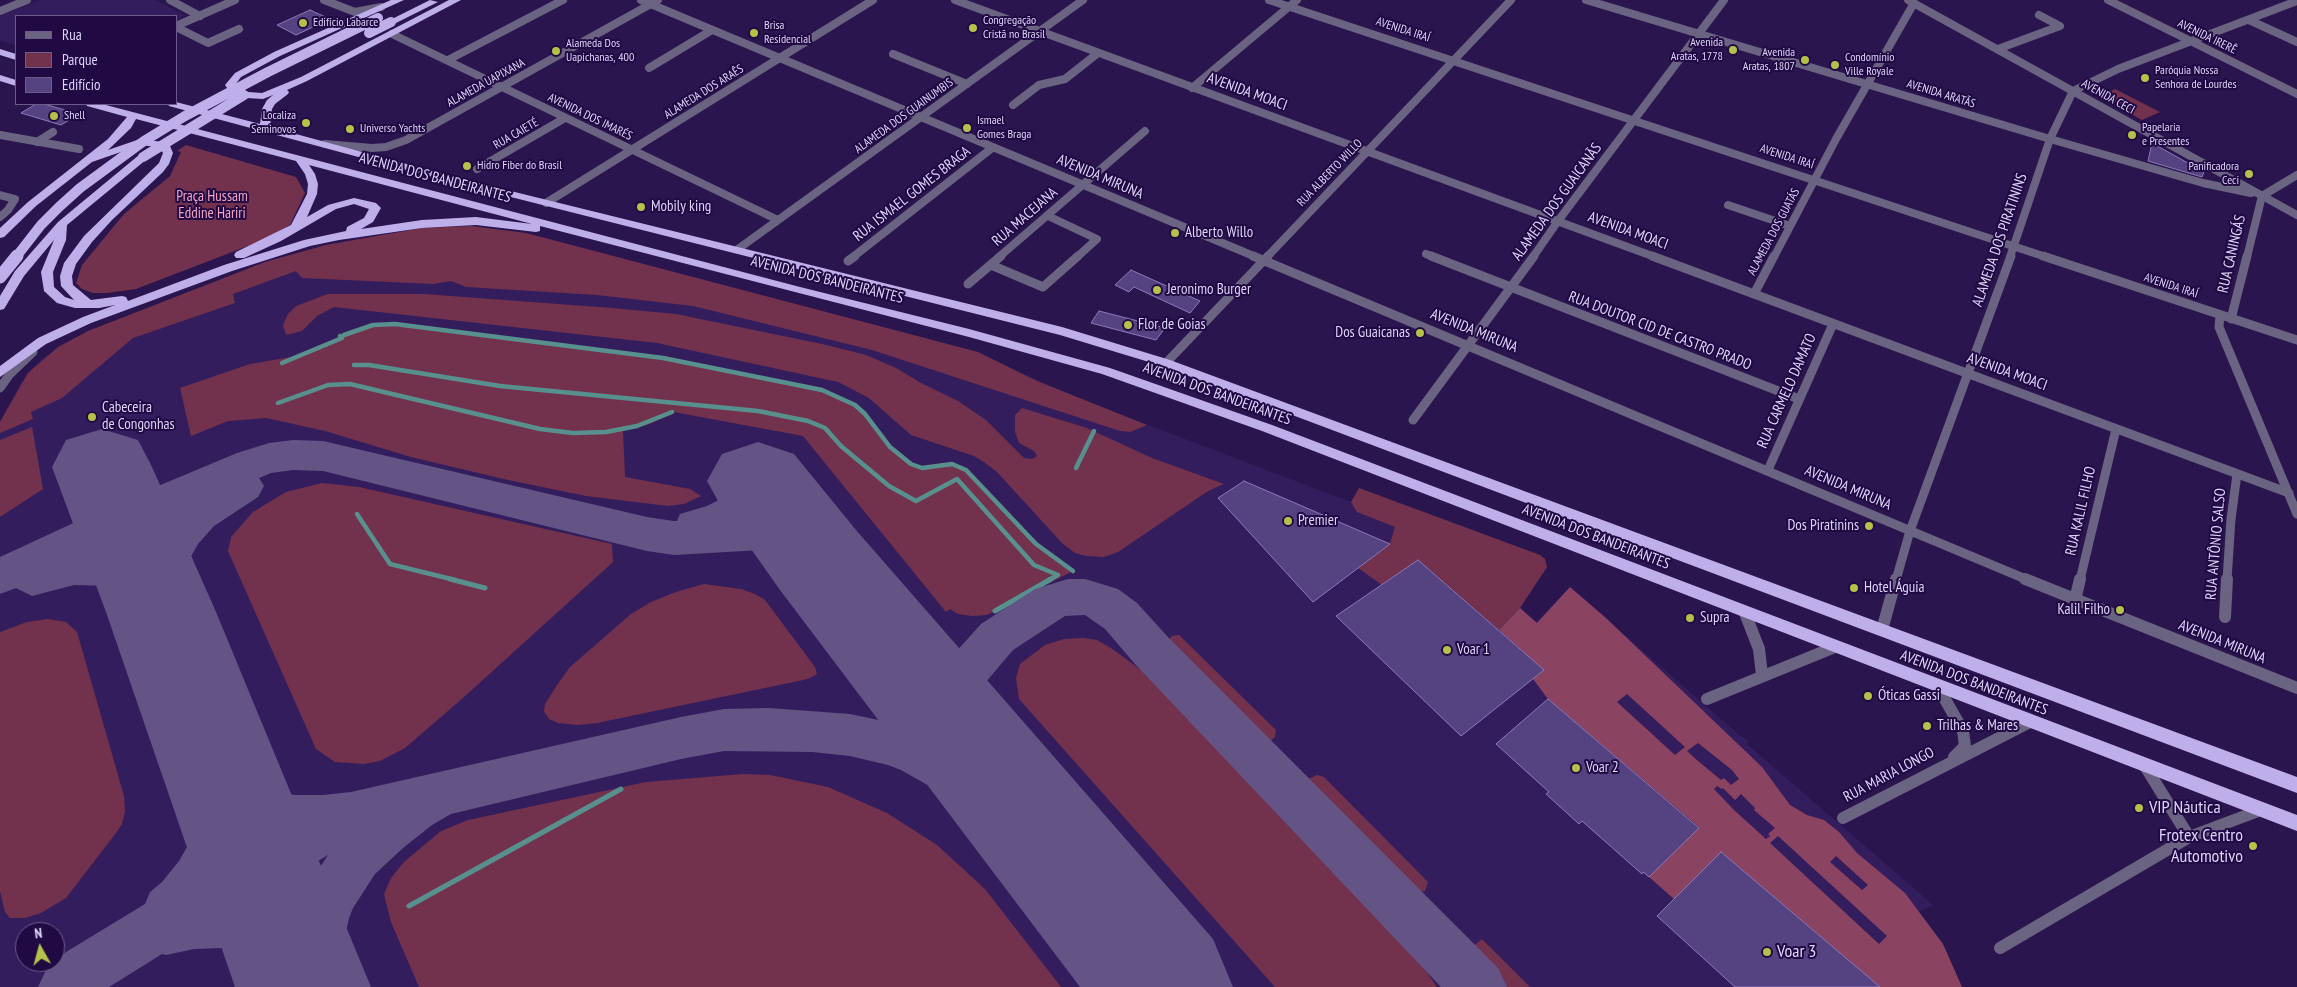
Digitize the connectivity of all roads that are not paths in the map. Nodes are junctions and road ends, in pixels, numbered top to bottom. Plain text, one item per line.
1 (7, 0) edge
2 (27, 0) edge
3 (170, 0) edge
4 (235, 0) edge
5 (324, 0) edge
6 (398, 0) edge
7 (417, 0) edge
8 (437, 0) edge
9 (456, 0) edge
10 (563, 0) edge
11 (641, 0) edge
12 (658, 0) edge
13 (873, 0) edge
14 (955, 0) edge
15 (1083, 0) edge
16 (1270, 0) edge
17 (1297, 0) edge
18 (1511, 0) edge
19 (1586, 0) edge
20 (1724, 0) edge
21 (2108, 0) edge
22 (1914, 1) edge
23 (2297, 1) edge
24 (650, 4) junction
25 (16, 5) junction
26 (1289, 6) junction
27 (384, 7) junction
28 (0, 11) edge
29 (2039, 15) dead end
30 (200, 16) junction
31 (378, 18) joint
32 (2249, 20) junction
33 (178, 26) edge
34 (178, 28) edge
35 (239, 29) dead end
36 (712, 30) junction
37 (1040, 31) junction
38 (392, 34) junction
39 (1699, 34) junction
40 (2192, 41) junction
41 (2297, 42) edge
42 (1998, 49) junction
43 (0, 52) edge
44 (1098, 53) junction
45 (893, 54) dead end
46 (15, 57) edge
47 (780, 59) junction
48 (448, 60) junction
49 (1453, 60) junction
50 (649, 68) dead end
51 (0, 78) edge
52 (304, 79) junction
53 (15, 82) edge
54 (967, 84) junction
55 (1868, 84) junction
56 (500, 86) junction
57 (1192, 88) junction
58 (2073, 91) junction
59 (2297, 94) edge
60 (94, 105) edge
61 (177, 105) edge
62 (1013, 106) dead end
63 (133, 116) junction
64 (566, 118) junction
65 (921, 119) junction
66 (1634, 120) junction
67 (265, 128) junction
68 (1145, 131) dead end
69 (53, 132) dead end
70 (0, 135) edge
71 (2050, 139) junction
72 (37, 142) junction
73 (314, 143) junction
74 (992, 148) junction
75 (79, 149) dead end
76 (632, 150) junction
77 (1366, 151) junction
78 (299, 158) junction
79 (88, 160) junction
80 (477, 169) dead end
81 (2297, 175) edge
82 (1815, 180) junction
83 (1082, 186) junction
84 (0, 195) edge
85 (2262, 196) junction
86 (546, 203) junction
87 (1728, 205) dead end
88 (2297, 215) edge
89 (1048, 216) junction
90 (0, 217) edge
91 (778, 220) junction
92 (1558, 221) junction
93 (62, 224) junction
94 (1790, 226) junction
95 (296, 227) junction
96 (560, 227) junction
97 (0, 234) edge
98 (339, 236) junction
99 (2014, 247) junction
100 (738, 249) junction
101 (1426, 254) dead end
102 (848, 261) dead end
103 (1261, 261) junction
104 (991, 265) junction
105 (0, 277) edge
106 (968, 284) dead end
107 (1512, 288) junction
108 (1754, 294) junction
109 (90, 304) junction
110 (0, 306) edge
111 (2220, 315) junction
112 (2231, 319) junction
113 (87, 320) junction
114 (1833, 324) junction
115 (2297, 340) edge
116 (1467, 344) junction
117 (1166, 363) junction
118 (0, 373) edge
119 (1968, 374) junction
120 (0, 388) edge
121 (1799, 399) junction
122 (1413, 420) dead end
123 (2116, 429) junction
124 (1768, 470) junction
125 (2237, 474) junction
126 (2289, 493) junction
127 (2297, 514) edge
128 (1910, 531) junction
129 (2075, 600) junction
130 (1745, 613) junction
131 (2225, 617) dead end
132 (1882, 630) junction
133 (1835, 647) junction
134 (1762, 675) junction
135 (1938, 686) junction
136 (2297, 688) edge
137 (1707, 699) dead end
138 (2030, 722) junction
139 (1950, 761) junction
140 (2145, 766) junction
141 (2297, 785) edge
142 (2261, 810) junction
143 (1843, 818) dead end
144 (2297, 823) edge
145 (2189, 837) junction
146 (2000, 948) dead end

1 - 25 street
2 - 25 street
3 - 30 street
4 - 30 street
5 - 27 street
6 - 27 highway
7 - 31 highway
8 - 93 highway, bridge
9 - 38 highway
10 - 48 street
11 - 24 street, AVENIDA MIRUNA
12 - 24 street, ALAMEDA UAPIXANA
13 - 47 street, ALAMEDA DOS ARAÊS
14 - 37 street, AVENIDA MOACI
15 - 37 street, ALAMEDA DOS GUAINUMBIS
16 - 26 street, AVENIDA IRAÍ
17 - 26 street
18 - 49 street, RUA ALBERTO WILLO
19 - 39 street, AVENIDA ARATÃS
20 - 39 street, ALAMEDA DOS GUAICANÃS
21 - 40 street, AVENIDA IRERÊ
22 - 42 street, AVENIDA CECI
22 - 55 street, ALAMEDA DOS GUATÁS
23 - 32 street
24 - 36 street, AVENIDA MIRUNA
24 - 56 street, ALAMEDA UAPIXANA
25 - 28 street
26 - 49 street, AVENIDA IRAÍ
26 - 57 street
27 - 52 highway
29 - 42 street
30 - 33 street
31 - 105 highway, bridge
32 - 40 street
32 - 41 street
34 - 35 street
36 - 47 street, AVENIDA MIRUNA
36 - 50 street
37 - 44 street, AVENIDA MOACI
37 - 54 street, ALAMEDA DOS GUAINUMBIS
38 - 48 street, AVENIDA DOS IMARÉS
38 - 52 highway
39 - 55 street, AVENIDA ARATÃS
39 - 66 street, ALAMEDA DOS GUAICANÃS
40 - 58 street
40 - 59 street, AVENIDA IRERÊ
42 - 58 street, AVENIDA CECI
43 - 46 highway
44 - 57 street, AVENIDA MOACI
44 - 62 street
45 - 54 street
47 - 65 street, AVENIDA MIRUNA
47 - 76 street, ALAMEDA DOS ARAÊS
48 - 56 street, AVENIDA DOS IMARÉS
49 - 66 street, AVENIDA IRAÍ
49 - 77 street, RUA ALBERTO WILLO
51 - 53 highway
52 - 67 highway
54 - 65 street, ALAMEDA DOS GUAINUMBIS
55 - 71 street, AVENIDA ARATÃS
55 - 82 street, ALAMEDA DOS GUATÁS
56 - 64 street, AVENIDA DOS IMARÉS
56 - 73 street, ALAMEDA UAPIXANA
57 - 77 street, AVENIDA MOACI
58 - 71 street, ALAMEDA DOS PIRATININS
58 - 85 street, AVENIDA CECI
60 - 63 highway, AVENIDA DOS BANDEIRANTES
61 - 67 highway, AVENIDA DOS BANDEIRANTES
63 - 78 highway, AVENIDA DOS BANDEIRANTES
63 - 79 highway
64 - 76 street, AVENIDA DOS IMARÉS
64 - 80 street, RUA CAIETÉ
65 - 74 street, AVENIDA MIRUNA
65 - 91 street, ALAMEDA DOS GUAINUMBIS
66 - 82 street, AVENIDA IRAÍ
66 - 92 street, ALAMEDA DOS GUAICANÃS
67 - 73 highway, AVENIDA DOS BANDEIRANTES
68 - 83 street, RUA MACEJANA
69 - 72 street
70 - 72 street
71 - 85 street, AVENIDA ARATÃS
71 - 99 street, ALAMEDA DOS PIRATININS
72 - 75 street
73 - 86 highway, AVENIDA DOS BANDEIRANTES
74 - 83 street, AVENIDA MIRUNA
74 - 102 street, RUA ISMAEL GOMES BRAGA
76 - 86 street, ALAMEDA DOS ARAÊS
76 - 91 street, AVENIDA DOS IMARÉS
77 - 92 street, AVENIDA MOACI
77 - 103 street, RUA ALBERTO WILLO
78 - 95 highway
78 - 96 highway, AVENIDA DOS BANDEIRANTES
79 - 97 highway
79 - 109 highway
81 - 85 street
82 - 94 street, ALAMEDA DOS GUATÁS
82 - 99 street, AVENIDA IRAÍ
83 - 89 street, RUA MACEJANA
83 - 103 street, AVENIDA MIRUNA
84 - 90 street
85 - 88 street, AVENIDA CECI
85 - 112 street, RUA CANINGÁS
86 - 100 highway, AVENIDA DOS BANDEIRANTES
87 - 94 street
89 - 104 street, RUA MACEJANA
89 - 104 street
91 - 100 street, ALAMEDA DOS GUAINUMBIS
92 - 107 street, ALAMEDA DOS GUAICANÃS
92 - 108 street, AVENIDA MOACI
93 - 109 highway
93 - 110 highway
94 - 108 street, ALAMEDA DOS GUATÁS
95 - 98 highway
95 - 109 highway
96 - 98 highway
96 - 130 highway, AVENIDA DOS BANDEIRANTES
98 - 113 highway
99 - 111 street, AVENIDA IRAÍ
99 - 119 street, ALAMEDA DOS PIRATININS
100 - 117 highway, AVENIDA DOS BANDEIRANTES
101 - 107 street, RUA DOUTOR CID DE CASTRO PRADO
103 - 116 street, AVENIDA MIRUNA
103 - 117 street, RUA ALBERTO WILLO
104 - 106 street, RUA MACEJANA
107 - 116 street, ALAMEDA DOS GUAICANÃS
107 - 121 street, RUA DOUTOR CID DE CASTRO PRADO
108 - 114 street, AVENIDA MOACI
111 - 112 street, AVENIDA IRAÍ
111 - 126 street
112 - 115 street, AVENIDA IRAÍ
113 - 118 highway
113 - 120 street
114 - 119 street, AVENIDA MOACI
114 - 121 street, RUA CARMELO DAMATO
116 - 122 street, ALAMEDA DOS GUAICANÃS
116 - 124 street, AVENIDA MIRUNA
117 - 132 highway, AVENIDA DOS BANDEIRANTES
119 - 123 street, AVENIDA MOACI
119 - 128 street, ALAMEDA DOS PIRATININS
121 - 124 street, RUA CARMELO DAMATO
123 - 125 street, AVENIDA MOACI
123 - 129 street, RUA KALIL FILHO
124 - 128 street, AVENIDA MIRUNA
125 - 126 street, AVENIDA MOACI
125 - 131 street, RUA ANTÔNIO SALSO
126 - 127 street
128 - 129 street, AVENIDA MIRUNA
128 - 132 street, ALAMEDA DOS PIRATININS
129 - 136 street, AVENIDA MIRUNA
130 - 133 highway, AVENIDA DOS BANDEIRANTES
130 - 134 street
132 - 141 highway, AVENIDA DOS BANDEIRANTES
133 - 134 street
133 - 135 highway, AVENIDA DOS BANDEIRANTES
134 - 137 street
135 - 138 highway, AVENIDA DOS BANDEIRANTES
135 - 139 street, RUA MARIA LONGO
138 - 139 street, RUA MARIA LONGO
138 - 140 highway, AVENIDA DOS BANDEIRANTES
139 - 143 street, RUA MARIA LONGO
140 - 142 highway, AVENIDA DOS BANDEIRANTES
140 - 145 street
142 - 144 highway, AVENIDA DOS BANDEIRANTES
142 - 145 street
145 - 146 street

